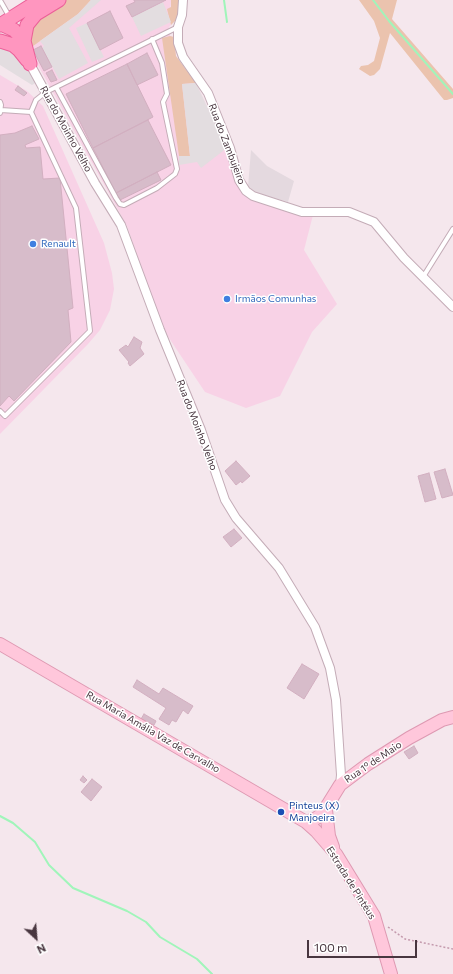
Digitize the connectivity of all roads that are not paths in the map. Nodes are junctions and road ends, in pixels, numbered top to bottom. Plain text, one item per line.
1 (44, 0) edge
2 (59, 0) edge
3 (184, 0) edge
4 (1, 2) edge
5 (4, 22) edge
6 (178, 27) junction
7 (152, 39) junction
8 (0, 41) edge
9 (24, 42) junction
10 (30, 64) junction
11 (56, 87) junction
12 (46, 92) junction
13 (0, 102) edge
14 (1, 112) edge
15 (31, 112) junction
16 (453, 229) edge
17 (423, 277) junction
18 (453, 307) edge
19 (0, 411) edge
20 (0, 644) edge
21 (453, 717) edge
22 (340, 785) junction
23 (326, 810) junction
24 (306, 822) junction
25 (336, 854) junction
26 (391, 974) edge

1 - 5 main road
2 - 9 main road
3 - 6 street, Rua do Zambujeiro
4 - 5 lane
5 - 9 main road
6 - 7 lane
6 - 17 street, Rua do Zambujeiro
7 - 11 lane
7 - 11 lane
8 - 10 main road
9 - 10 main road
10 - 12 street, Rua do Moinho Velho
11 - 12 lane
12 - 15 lane
12 - 22 street, Rua do Moinho Velho
13 - 14 lane
14 - 15 lane
15 - 19 lane
16 - 17 lane
17 - 18 street, Rua do Zambujeiro
20 - 24 street, Rua Maria Amália Vaz de Carvalho
21 - 22 street, Rua 1º de Maio
22 - 23 street, Rua 1º de Maio
23 - 24 street, Rua 1º de Maio
23 - 25 street
24 - 25 street, Estrada de Pintéus
25 - 26 street, Estrada de Pintéus

